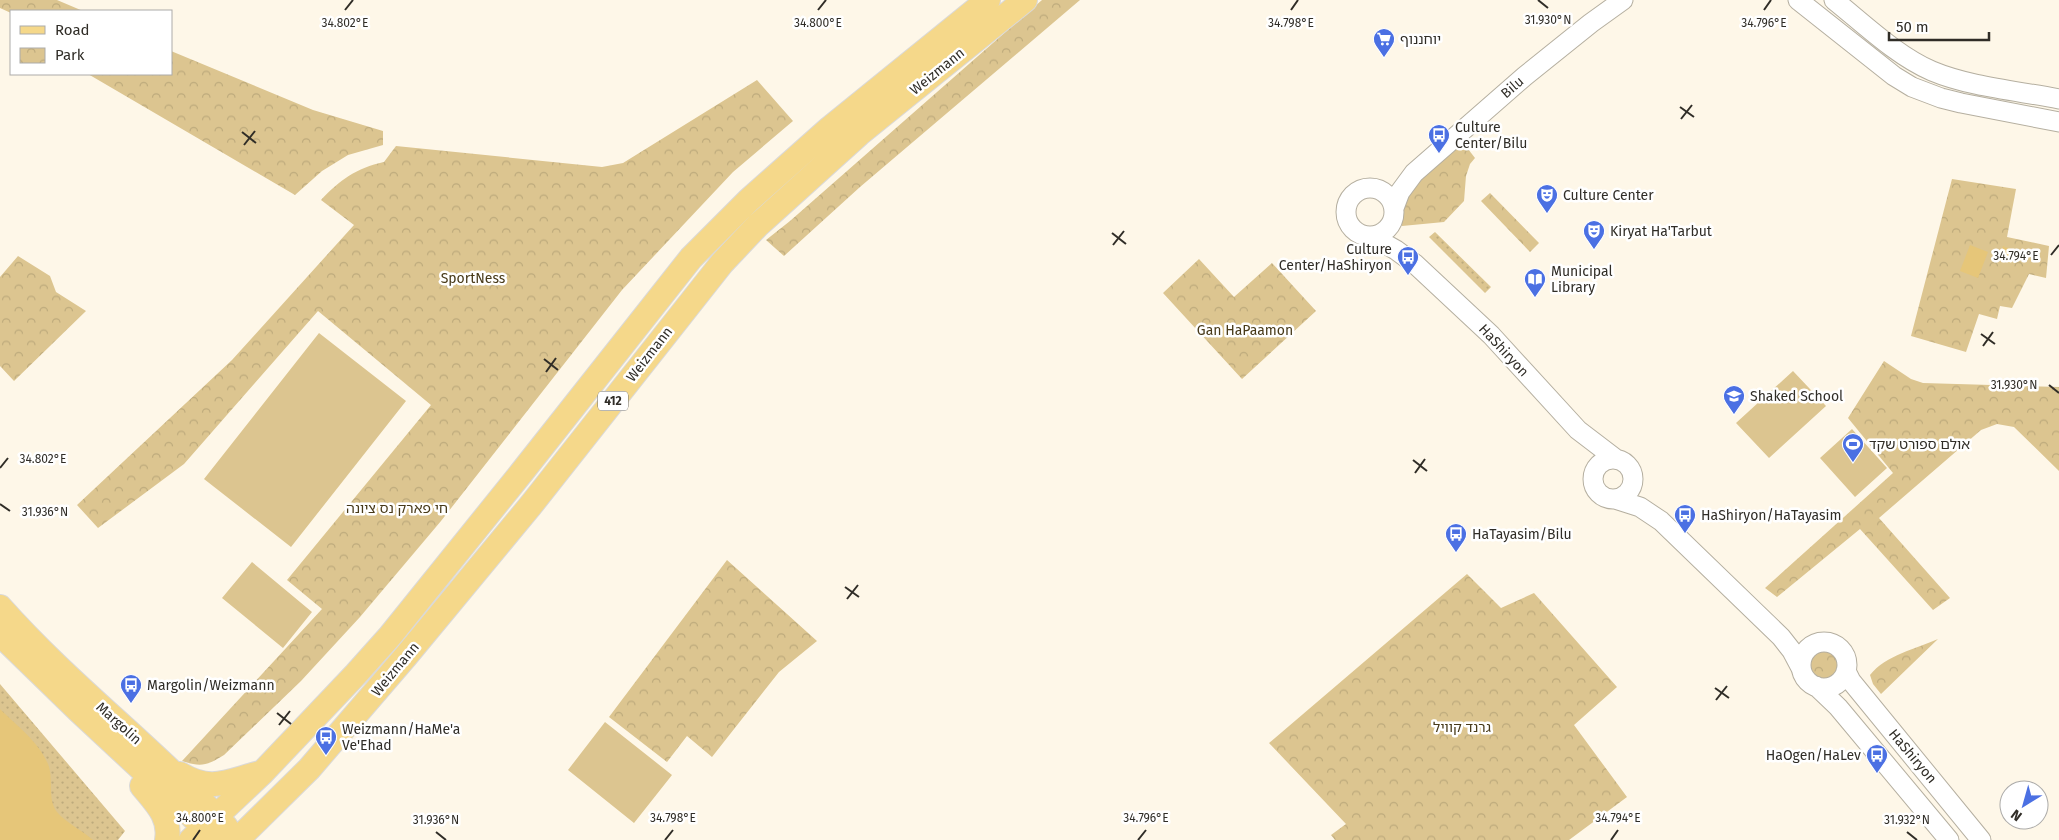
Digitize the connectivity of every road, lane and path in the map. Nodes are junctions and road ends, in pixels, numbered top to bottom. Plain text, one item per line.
1 (988, 0) edge
2 (1025, 0) edge
3 (1798, 0) edge
4 (1834, 0) edge
5 (1619, 2) edge
6 (2059, 99) edge
7 (2059, 122) edge
8 (1414, 173) junction
9 (1378, 189) junction
10 (1394, 212) junction
11 (1373, 237) junction
12 (1426, 274) junction
13 (1578, 430) junction
14 (1616, 459) junction
15 (1596, 468) junction
16 (1632, 478) junction
17 (1615, 498) junction
18 (1661, 521) junction
19 (0, 607) edge
20 (1758, 615) junction
21 (0, 634) edge
22 (1822, 642) junction
23 (1801, 668) junction
24 (1846, 671) junction
25 (1816, 686) junction
26 (78, 710) junction
27 (150, 750) junction
28 (262, 773) junction
29 (215, 829) edge
30 (167, 840) edge
31 (1949, 840) edge
32 (1981, 840) edge

1 - 28 main road, Weizmann / 412
2 - 29 main road, Weizmann / 412
3 - 7 street
4 - 6 street
5 - 8 street, Bilu
8 - 9 street, Bilu
8 - 10 street, Bilu
9 - 10 street
9 - 11 street
10 - 11 street
10 - 12 street, HaShiryon
11 - 12 street, HaShiryon
12 - 13 street, HaShiryon
13 - 14 street, HaShiryon
13 - 15 street, HaShiryon
14 - 15 street
14 - 16 street
15 - 17 street
16 - 17 street
16 - 18 street
17 - 18 street
18 - 20 street
19 - 27 main road, Margolin
20 - 22 street
20 - 23 street
21 - 26 main road, Margolin
22 - 23 street
22 - 24 street
23 - 25 street
24 - 25 street
24 - 32 street, HaShiryon
25 - 31 street, HaShiryon
26 - 29 main road, Margolin
26 - 30 main road
27 - 28 main road
27 - 29 main road, Margolin
28 - 29 main road, Weizmann / 412

